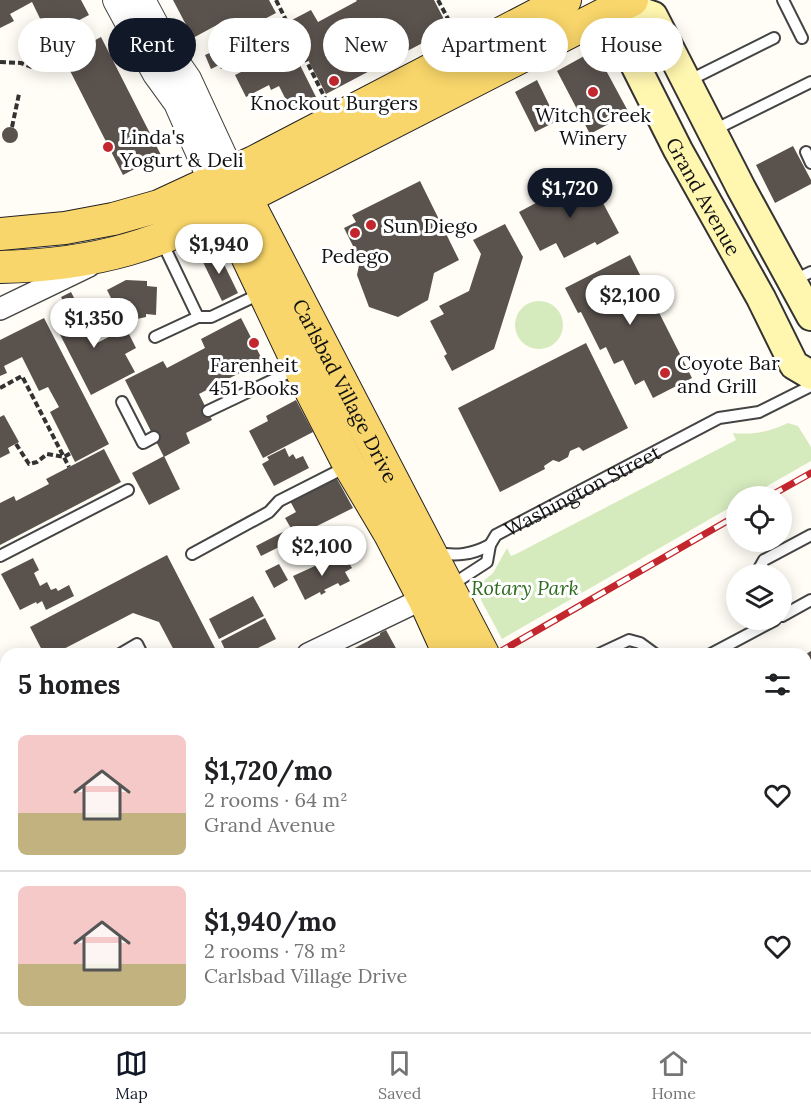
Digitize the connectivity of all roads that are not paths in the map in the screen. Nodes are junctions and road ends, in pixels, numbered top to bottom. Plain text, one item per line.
1 (116, 0) edge
2 (142, 0) edge
3 (565, 0) edge
4 (783, 0) edge
5 (624, 2) edge
6 (774, 38) dead end
7 (802, 38) dead end
8 (688, 81) junction
9 (811, 82) edge
10 (712, 131) junction
11 (806, 152) dead end
12 (811, 163) edge
13 (228, 190) junction
14 (0, 234) edge
15 (161, 239) junction
16 (113, 255) junction
17 (0, 267) edge
18 (802, 277) edge
19 (264, 292) junction
20 (0, 309) edge
21 (811, 316) edge
22 (198, 317) junction
23 (155, 337) dead end
24 (299, 367) junction
25 (811, 375) edge
26 (811, 386) edge
27 (122, 402) dead end
28 (208, 411) dead end
29 (154, 437) dead end
30 (349, 465) junction
31 (128, 490) dead end
32 (811, 535) edge
33 (490, 545) junction
34 (430, 552) junction
35 (192, 554) dead end
36 (0, 555) edge
37 (762, 564) edge
38 (437, 593) junction
39 (811, 600) edge
40 (792, 610) edge
41 (755, 630) edge
42 (321, 648) edge
43 (449, 648) edge
44 (478, 648) edge
45 (612, 648) edge
46 (647, 648) edge
47 (722, 648) edge

1 - 13 street, Carlsbad Village Drive
2 - 13 street, Carlsbad Village Drive
3 - 13 main road
4 - 7 lane
5 - 8 main road, Grand Avenue
5 - 13 main road
5 - 25 main road, Grand Avenue
6 - 8 lane
8 - 10 main road, Grand Avenue
9 - 10 lane
10 - 18 main road, Grand Avenue
11 - 12 lane
13 - 14 main road
13 - 15 main road
13 - 19 main road, Carlsbad Village Drive
13 - 34 main road, Carlsbad Village Drive
15 - 16 main road
15 - 22 lane
16 - 17 main road
16 - 20 street
18 - 21 main road, Grand Avenue
19 - 22 lane
19 - 24 main road, Carlsbad Village Drive
22 - 23 lane
24 - 28 lane
24 - 30 main road, Carlsbad Village Drive
26 - 33 lane, Washington Street
27 - 29 lane
30 - 35 lane
30 - 38 main road, Carlsbad Village Drive
31 - 36 lane
32 - 37 lane
33 - 34 lane
33 - 38 lane, Washington Street
34 - 38 main road, Carlsbad Village Drive
38 - 42 street, Washington Street
38 - 43 main road, Carlsbad Village Drive
38 - 44 main road, Carlsbad Village Drive
39 - 40 lane
41 - 47 lane
45 - 46 lane

